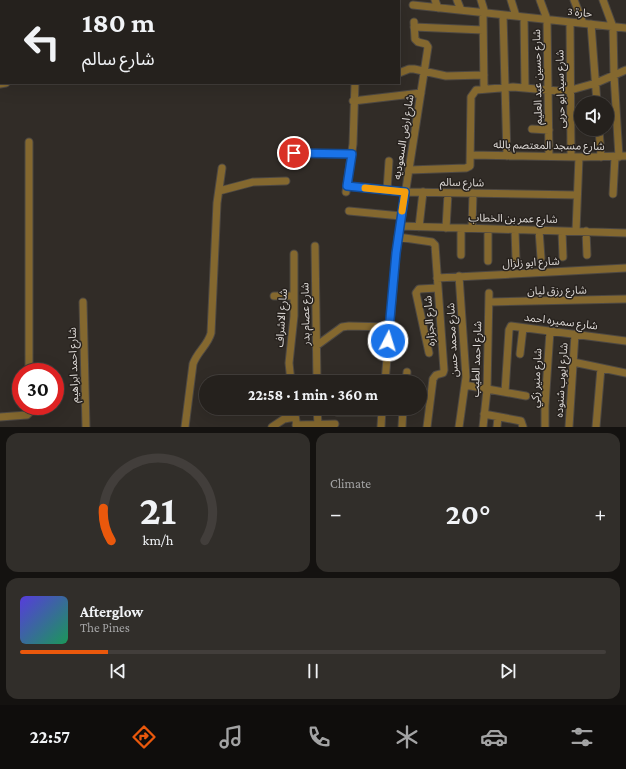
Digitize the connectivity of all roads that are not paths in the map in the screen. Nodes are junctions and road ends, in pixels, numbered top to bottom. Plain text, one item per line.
1 (435, 0) edge
2 (457, 0) edge
3 (481, 0) edge
4 (511, 0) edge
5 (540, 0) edge
6 (574, 0) edge
7 (603, 0) edge
8 (413, 5) dead end
9 (438, 8) junction
10 (461, 10) junction
11 (484, 13) junction
12 (503, 15) junction
13 (520, 17) junction
14 (547, 20) junction
15 (570, 22) junction
16 (583, 23) junction
17 (591, 24) junction
18 (613, 27) junction
19 (626, 28) edge
20 (483, 30) junction
21 (626, 70) edge
22 (424, 71) junction
23 (400, 73) edge
24 (484, 75) junction
25 (614, 75) junction
26 (596, 83) junction
27 (355, 84) edge
28 (505, 88) junction
29 (524, 88) junction
30 (484, 89) junction
31 (548, 90) junction
32 (571, 90) junction
33 (421, 93) junction
34 (597, 96) edge
35 (353, 101) junction
36 (532, 129) dead end
37 (549, 130) junction
38 (600, 136) edge
39 (29, 142) dead end
40 (294, 153) dead end
41 (352, 154) junction
42 (471, 155) junction
43 (507, 156) junction
44 (549, 156) junction
45 (571, 156) junction
46 (579, 157) junction
47 (601, 157) junction
48 (620, 157) edge
49 (389, 162) dead end
50 (222, 168) dead end
51 (409, 170) junction
52 (286, 181) dead end
53 (387, 190) junction
54 (218, 191) junction
55 (405, 192) junction
56 (422, 192) junction
57 (448, 193) junction
58 (473, 193) junction
59 (613, 194) dead end
60 (577, 195) junction
61 (349, 211) dead end
62 (401, 216) junction
63 (400, 226) junction
64 (419, 227) junction
65 (446, 228) junction
66 (461, 228) junction
67 (472, 228) junction
68 (488, 229) junction
69 (515, 230) junction
70 (539, 230) junction
71 (562, 231) junction
72 (576, 231) junction
73 (586, 231) junction
74 (626, 233) edge
75 (398, 237) junction
76 (315, 246) dead end
77 (294, 254) dead end
78 (461, 255) dead end
79 (587, 255) dead end
80 (564, 257) dead end
81 (541, 258) dead end
82 (516, 260) dead end
83 (488, 262) dead end
84 (626, 268) edge
85 (459, 276) junction
86 (437, 278) junction
87 (438, 288) junction
88 (489, 293) dead end
89 (274, 296) dead end
90 (294, 296) junction
91 (626, 299) edge
92 (82, 302) dead end
93 (489, 302) junction
94 (389, 327) junction
95 (523, 328) junction
96 (550, 331) junction
97 (575, 334) junction
98 (626, 341) edge
99 (316, 346) junction
100 (429, 353) dead end
101 (520, 354) dead end
102 (573, 362) junction
103 (29, 363) edge
104 (601, 368) junction
105 (407, 372) dead end
106 (626, 373) edge
107 (290, 375) edge
108 (317, 375) edge
109 (386, 375) edge
110 (407, 375) edge
111 (465, 385) junction
112 (487, 390) junction
113 (505, 392) junction
114 (526, 396) dead end
115 (484, 414) junction
116 (27, 415) edge
117 (318, 415) edge
118 (382, 415) edge
119 (403, 415) edge
120 (0, 417) edge
121 (498, 417) junction
122 (296, 423) edge
123 (335, 424) dead end
124 (319, 426) edge
125 (86, 427) edge
126 (185, 427) edge
127 (272, 427) edge
128 (381, 427) edge
129 (402, 427) edge
130 (427, 427) edge
131 (459, 427) edge
132 (483, 427) edge
133 (497, 427) edge
134 (523, 427) edge
135 (546, 427) edge
136 (569, 427) edge
137 (596, 427) edge

1 - 9 street
2 - 10 street
3 - 11 street
4 - 13 street
5 - 14 street, شارع حسين عبد العليم
6 - 16 street
7 - 18 street
8 - 9 street, حارة 3
9 - 10 street, حارة 3
10 - 11 street, حارة 3
11 - 12 street, حارة 3
11 - 20 street
12 - 13 street, حارة 3
12 - 28 street
13 - 14 street, حارة 3
13 - 29 street
14 - 15 street, حارة 3
14 - 31 street, شارع حسين عبد العليم
15 - 16 street, حارة 3
15 - 32 street, شارع سيد ابو حربى
16 - 17 street, حارة 3
17 - 18 street, حارة 3
17 - 26 street
18 - 19 street, حارة 3
18 - 25 street
20 - 22 street, شارع ارض السعوديه
20 - 24 street
21 - 25 street
22 - 23 street
22 - 24 street
22 - 33 street, شارع ارض السعوديه
24 - 30 street
25 - 26 street
25 - 48 street
26 - 32 street
26 - 34 street
27 - 35 street
28 - 29 street
28 - 30 street
28 - 43 street
29 - 31 street
30 - 42 street
31 - 32 street
31 - 37 street, شارع حسين عبد العليم
32 - 45 street, شارع سيد ابو حربى
33 - 35 street
33 - 51 street, شارع ارض السعوديه
35 - 41 street
36 - 37 street
37 - 44 street, شارع حسين عبد العليم
38 - 47 street
39 - 103 street
40 - 41 street
41 - 53 street, شارع سالم
42 - 43 street, شارع مسجد المعتصم بالله
42 - 51 street
43 - 44 street, شارع مسجد المعتصم بالله
44 - 45 street, شارع مسجد المعتصم بالله
45 - 46 street, شارع مسجد المعتصم بالله
46 - 47 street, شارع مسجد المعتصم بالله
46 - 60 street
47 - 48 street, شارع مسجد المعتصم بالله
48 - 59 street
49 - 53 street
50 - 54 street
51 - 55 street, شارع ارض السعوديه
52 - 54 street
53 - 55 street, شارع سالم
54 - 126 street
55 - 56 street, شارع سالم
55 - 62 street, شارع ارض السعوديه
56 - 57 street, شارع سالم
56 - 64 street
57 - 58 street, شارع سالم
57 - 65 street
58 - 60 street, شارع سالم
58 - 67 street
60 - 72 street
61 - 62 street
62 - 63 street, شارع ارض السعوديه
63 - 64 street, شارع عمر بن الخطاب
63 - 75 street, شارع ارض السعوديه
64 - 65 street, شارع عمر بن الخطاب
65 - 66 street, شارع عمر بن الخطاب
66 - 67 street, شارع عمر بن الخطاب
66 - 78 street
67 - 68 street, شارع عمر بن الخطاب
68 - 69 street, شارع عمر بن الخطاب
68 - 83 street
69 - 70 street, شارع عمر بن الخطاب
69 - 82 street
70 - 71 street, شارع عمر بن الخطاب
70 - 81 street
71 - 72 street, شارع عمر بن الخطاب
71 - 80 street
72 - 73 street, شارع عمر بن الخطاب
73 - 74 street, شارع عمر بن الخطاب
73 - 79 street
75 - 86 street, شارع الجزاره
75 - 94 street, شارع ارض السعوديه
76 - 99 street, شارع عصام بدر
77 - 90 street, شارع الاشراف
84 - 85 street, شارع ابو زلزال
85 - 86 street, شارع ابو زلزال
85 - 111 street, شارع محمد حسن
86 - 87 street, شارع الجزاره
87 - 100 street
87 - 130 street, شارع الجزاره
88 - 93 street, شارع احمد الطيب
89 - 90 street
90 - 107 street, شارع الاشراف
91 - 93 street, شارع رزق ليان
92 - 125 street, شارع احمد ابراهيم
93 - 112 street, شارع احمد الطيب
94 - 99 street
94 - 109 street, شارع ارض السعوديه
95 - 96 street, شارع سميره احمد
95 - 101 street
95 - 113 street, شارع سميره احمد
96 - 97 street, شارع سميره احمد
96 - 135 street, شارع منير زكي
97 - 98 street, شارع سميره احمد
97 - 102 street, شارع ايوب شنوده
99 - 108 street, شارع عصام بدر
102 - 104 street
102 - 136 street, شارع ايوب شنوده
104 - 106 street
104 - 137 street
105 - 110 street
111 - 112 street
111 - 131 street, شارع محمد حسن
112 - 113 street
112 - 115 street, شارع احمد الطيب
113 - 114 street
115 - 121 street
115 - 132 street, شارع احمد الطيب
116 - 120 street
117 - 124 street
118 - 128 street
119 - 129 street
121 - 133 street
121 - 134 street
122 - 124 street
122 - 127 street
123 - 124 street

